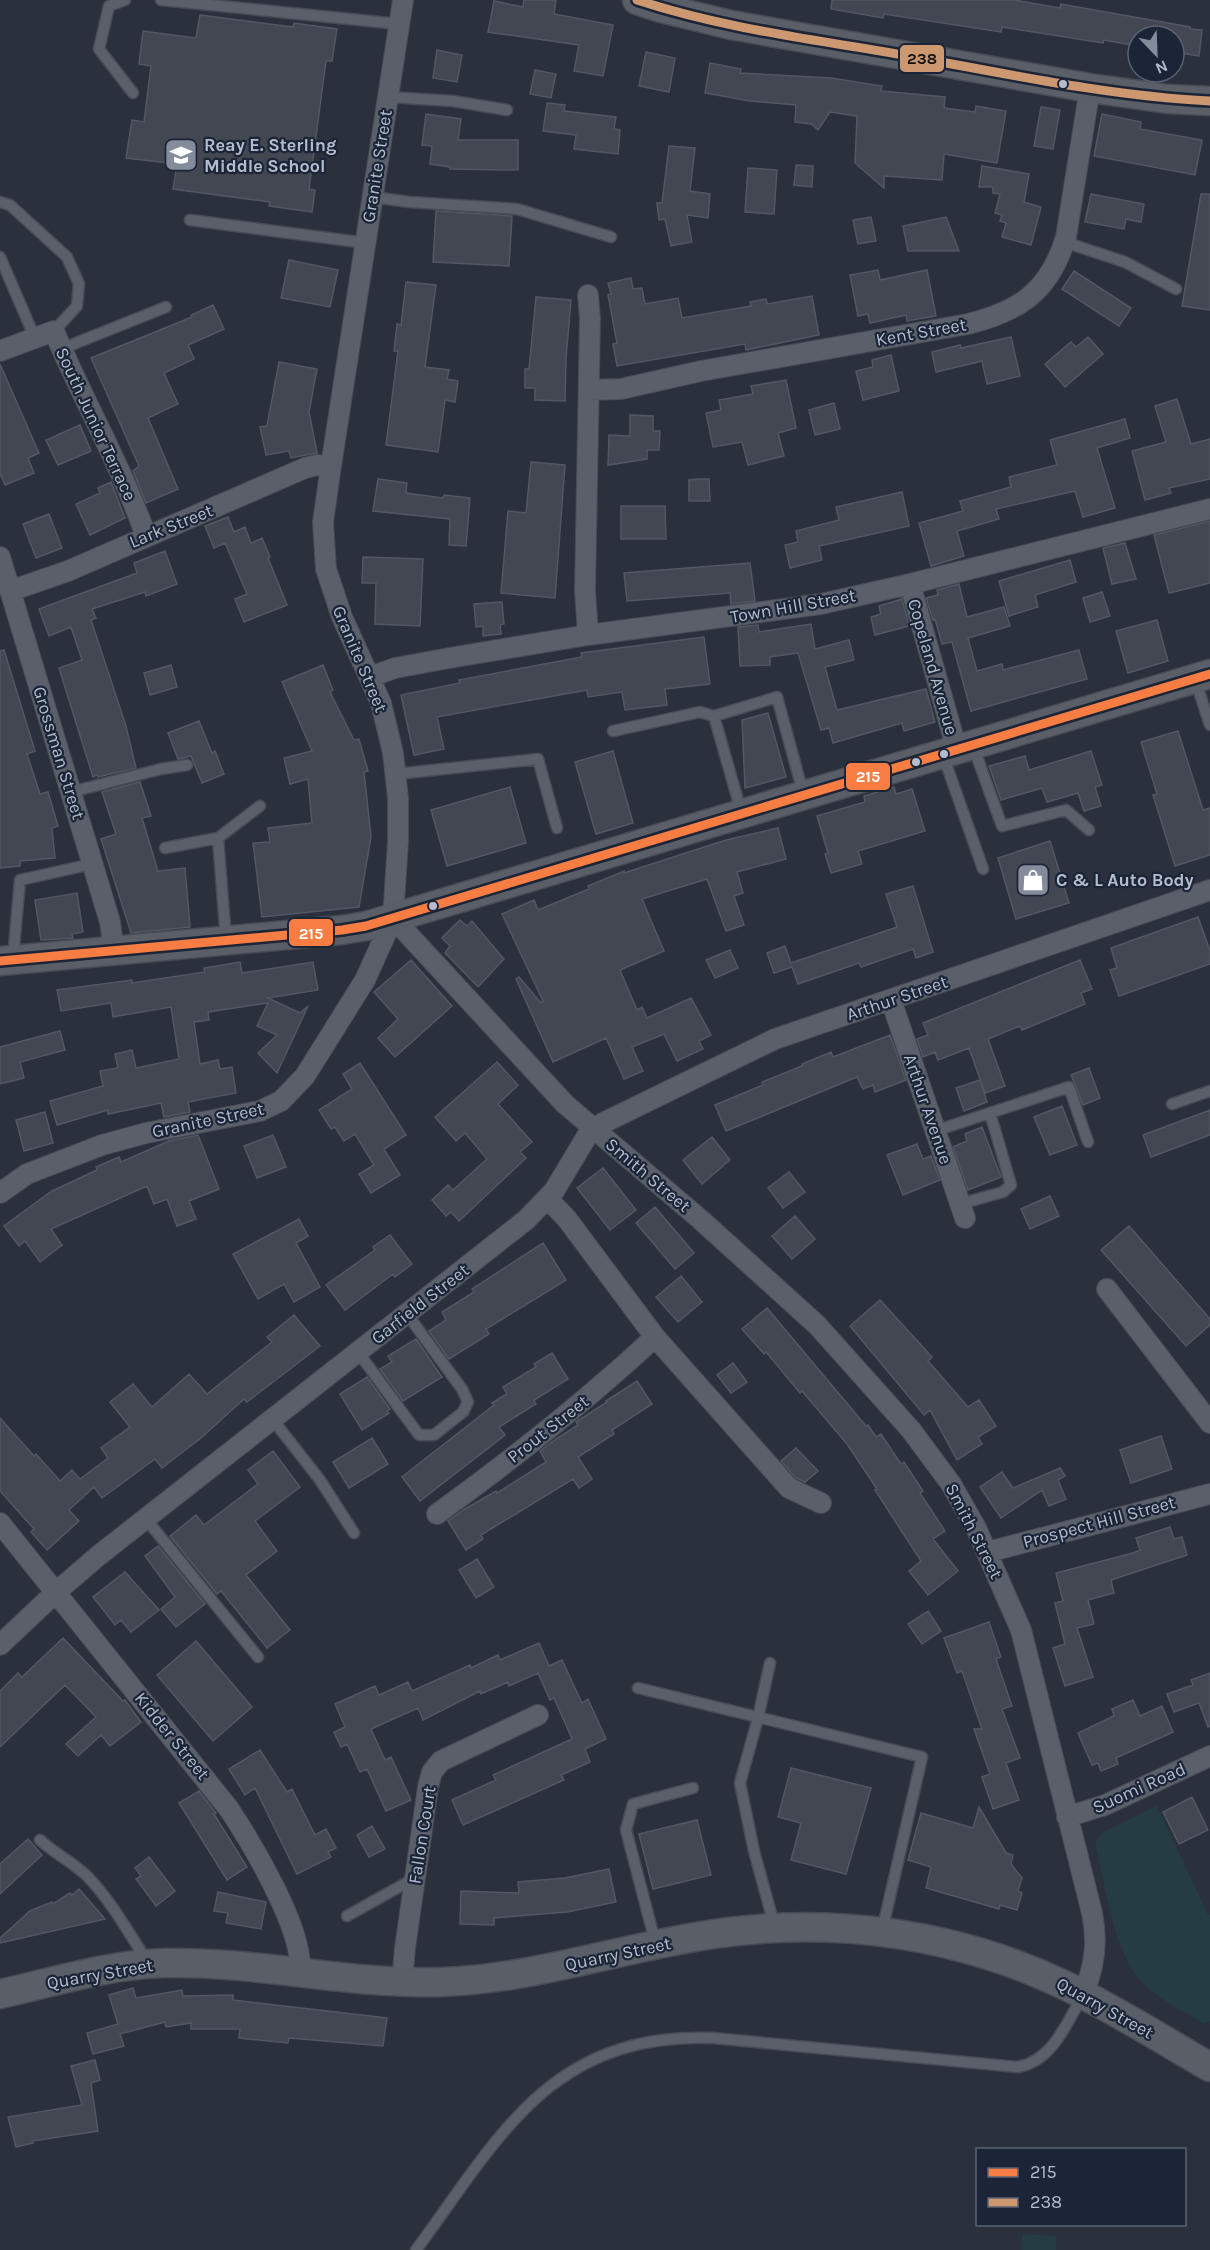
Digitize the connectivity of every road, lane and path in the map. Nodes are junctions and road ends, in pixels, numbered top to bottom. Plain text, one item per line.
1 (125, 0) edge
2 (161, 0) edge
3 (403, 0) edge
4 (637, 0) edge
5 (399, 24) junction
6 (1090, 88) junction
7 (133, 93) dead end
8 (388, 97) junction
9 (1210, 101) edge
10 (507, 110) dead end
11 (373, 197) junction
12 (0, 202) edge
13 (190, 220) dead end
14 (611, 237) dead end
15 (1064, 242) junction
16 (366, 243) junction
17 (0, 256) edge
18 (1176, 289) dead end
19 (588, 295) dead end
20 (166, 308) dead end
21 (34, 338) junction
22 (57, 340) junction
23 (0, 351) edge
24 (589, 390) junction
25 (331, 466) junction
26 (1210, 508) edge
27 (146, 536) junction
28 (0, 557) edge
29 (910, 584) junction
30 (10, 591) junction
31 (588, 635) junction
32 (370, 677) junction
33 (1202, 677) edge
34 (714, 716) junction
35 (1210, 725) edge
36 (613, 731) dead end
37 (957, 750) junction
38 (187, 765) dead end
39 (396, 774) junction
40 (71, 792) junction
41 (804, 796) junction
42 (260, 806) dead end
43 (742, 814) junction
44 (557, 828) dead end
45 (1089, 830) dead end
46 (218, 838) junction
47 (165, 848) dead end
48 (92, 864) junction
49 (983, 869) dead end
50 (1210, 890) edge
51 (393, 918) junction
52 (226, 941) junction
53 (114, 951) junction
54 (7, 961) edge
55 (891, 1000) junction
56 (1210, 1091) edge
57 (1172, 1104) dead end
58 (990, 1113) junction
59 (594, 1129) junction
60 (935, 1131) junction
61 (1088, 1142) dead end
62 (0, 1193) edge
63 (548, 1199) junction
64 (962, 1211) joint
65 (1107, 1289) dead end
66 (407, 1314) junction
67 (655, 1337) junction
68 (358, 1352) junction
69 (273, 1420) junction
70 (1210, 1423) edge
71 (1210, 1494) edge
72 (821, 1503) dead end
73 (436, 1514) dead end
74 (146, 1519) junction
75 (0, 1523) edge
76 (354, 1533) dead end
77 (988, 1552) junction
78 (55, 1593) junction
79 (0, 1645) edge
80 (258, 1657) dead end
81 (770, 1664) dead end
82 (638, 1688) dead end
83 (538, 1715) dead end
84 (758, 1718) junction
85 (1210, 1756) edge
86 (693, 1788) dead end
87 (1067, 1817) junction
88 (40, 1840) dead end
89 (415, 1878) junction
90 (347, 1916) dead end
91 (775, 1928) junction
92 (882, 1932) junction
93 (656, 1945) junction
94 (149, 1964) junction
95 (299, 1973) junction
96 (402, 1982) junction
97 (0, 1994) edge
98 (1083, 1994) junction
99 (1210, 2067) edge
100 (416, 2250) edge

1 - 7 lane
2 - 5 lane
3 - 5 street, Granite Street
4 - 6 main road
5 - 8 street, Granite Street
6 - 9 main road
6 - 15 street, Kent Street
8 - 10 lane
8 - 11 street, Granite Street
11 - 14 lane
11 - 16 street, Granite Street
12 - 22 lane
13 - 16 lane
15 - 18 lane
15 - 24 street, Kent Street
16 - 25 street, Granite Street
17 - 21 lane
19 - 24 street
20 - 22 lane
21 - 22 street, South Junior Terrace
21 - 23 street, South Junior Terrace
22 - 27 street, South Junior Terrace
24 - 31 street
25 - 27 street, Lark Street
25 - 32 street, Granite Street
26 - 29 street, Town Hill Street
27 - 30 street, Lark Street
28 - 30 street, Grossman Street
29 - 31 street, Town Hill Street
29 - 37 street, Copeland Avenue
30 - 40 street, Grossman Street
31 - 32 street, Town Hill Street
32 - 39 street, Granite Street
33 - 35 lane
33 - 37 main road
34 - 36 lane
34 - 41 lane
34 - 43 lane
37 - 41 main road
37 - 45 lane
37 - 49 lane
38 - 40 lane
39 - 44 lane
39 - 51 street, Granite Street
40 - 48 street, Grossman Street
41 - 43 main road
42 - 46 lane
43 - 51 main road
46 - 47 lane
46 - 52 lane
48 - 53 street, Grossman Street
48 - 54 lane
50 - 55 street, Arthur Street
51 - 52 main road
51 - 59 street
51 - 62 street, Granite Street
52 - 53 main road
53 - 54 main road
55 - 59 street, Arthur Street
55 - 60 street, Arthur Avenue
56 - 57 lane
58 - 60 lane
58 - 61 lane
58 - 64 lane
59 - 63 street, Garfield Street
59 - 77 street, Smith Street
60 - 64 street, Arthur Avenue
63 - 66 street, Garfield Street
63 - 67 street
65 - 70 street
66 - 68 street, Garfield Street
66 - 68 lane
67 - 72 street
67 - 73 street, Prout Street
68 - 69 street, Garfield Street
69 - 74 street, Garfield Street
69 - 76 lane
71 - 77 street, Prospect Hill Street
74 - 78 street, Garfield Street
74 - 80 lane
75 - 78 street, Kidder Street
77 - 87 street, Smith Street
78 - 79 street, Garfield Street
78 - 95 street, Kidder Street
81 - 84 lane
82 - 84 lane
83 - 89 street, Fallon Court
84 - 91 lane
84 - 92 lane
85 - 87 street, Suomi Road
86 - 93 lane
87 - 98 street, Smith Street
88 - 94 lane
89 - 90 lane
89 - 96 street, Fallon Court
91 - 92 main road, Quarry Street
91 - 93 main road, Quarry Street
92 - 98 main road, Quarry Street
93 - 96 main road, Quarry Street
94 - 95 main road, Quarry Street
94 - 97 main road, Quarry Street
95 - 96 main road, Quarry Street
98 - 99 main road, Quarry Street
98 - 100 lane

